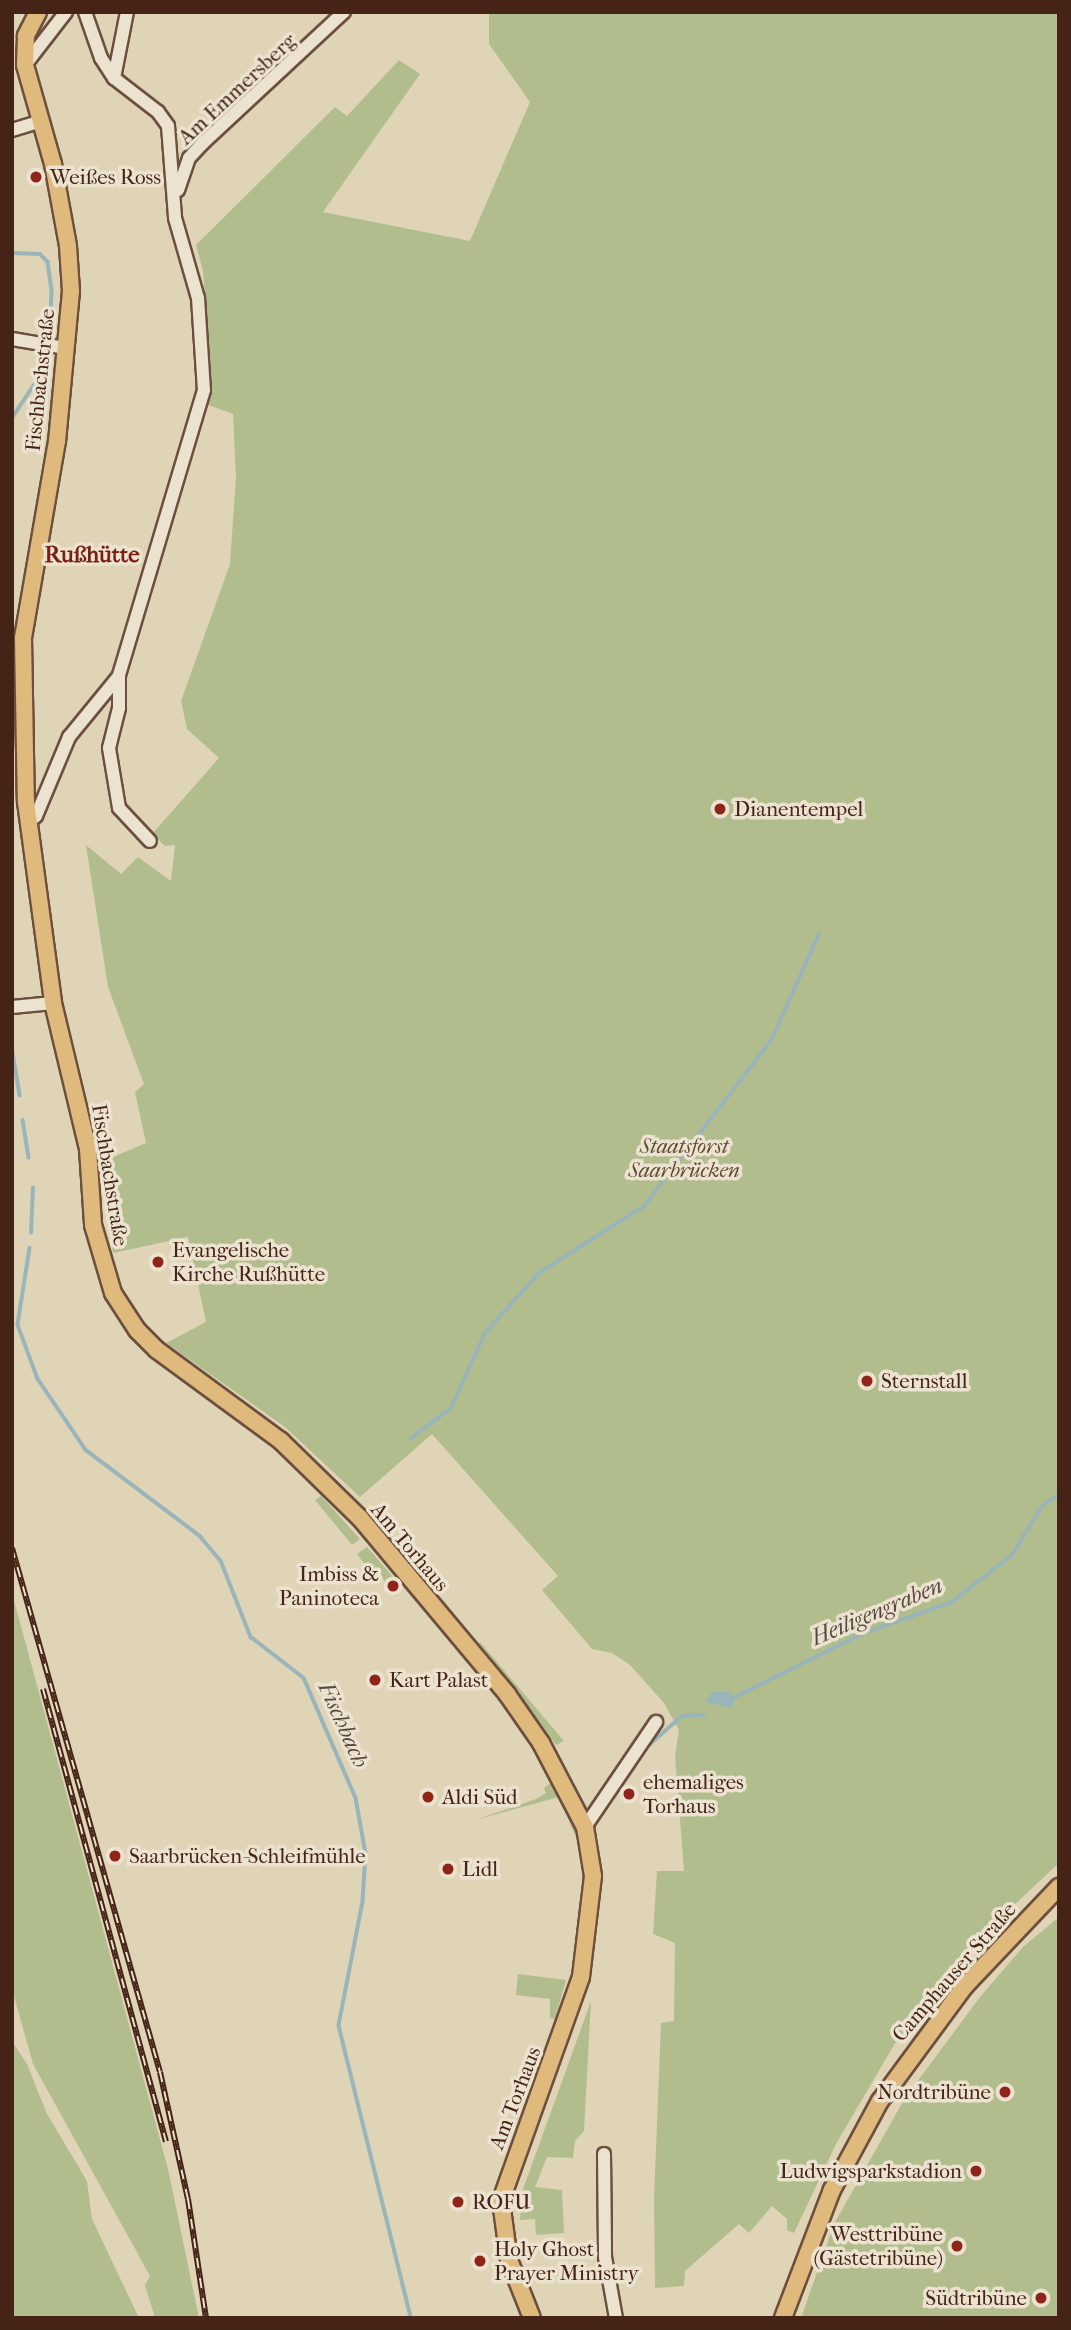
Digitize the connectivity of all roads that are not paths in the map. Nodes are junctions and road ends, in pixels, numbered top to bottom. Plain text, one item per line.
1 (66, 12) edge
2 (85, 12) edge
3 (127, 12) edge
4 (344, 12) edge
5 (36, 14) edge
6 (25, 65) junction
7 (114, 78) junction
8 (41, 121) junction
9 (12, 130) edge
10 (175, 204) junction
11 (12, 339) edge
12 (60, 347) junction
13 (119, 676) junction
14 (27, 823) junction
15 (150, 842) dead end
16 (53, 1003) junction
17 (15, 1007) edge
18 (149, 1343) joint
19 (656, 1722) dead end
20 (585, 1827) junction
21 (1059, 1887) edge
22 (604, 2154) dead end
23 (532, 2318) edge
24 (617, 2318) edge
25 (783, 2318) edge

1 - 6 street
2 - 7 street, Am Emmersberg
3 - 7 street
4 - 10 street, Am Emmersberg
5 - 6 main road, Fischbachstraße
6 - 8 main road, Fischbachstraße
7 - 10 street, Am Emmersberg
8 - 9 street
8 - 12 main road, Fischbachstraße
10 - 13 street, Am Emmersberg
11 - 12 street
12 - 14 main road, Fischbachstraße
13 - 14 street, Am Emmersberg
13 - 15 street, Am Emmersberg
14 - 16 main road, Fischbachstraße
16 - 17 street
16 - 18 main road, Fischbachstraße
18 - 20 main road, Am Torhaus
19 - 20 street
20 - 23 main road, Am Torhaus
21 - 25 main road, Camphauser Straße
22 - 24 street

